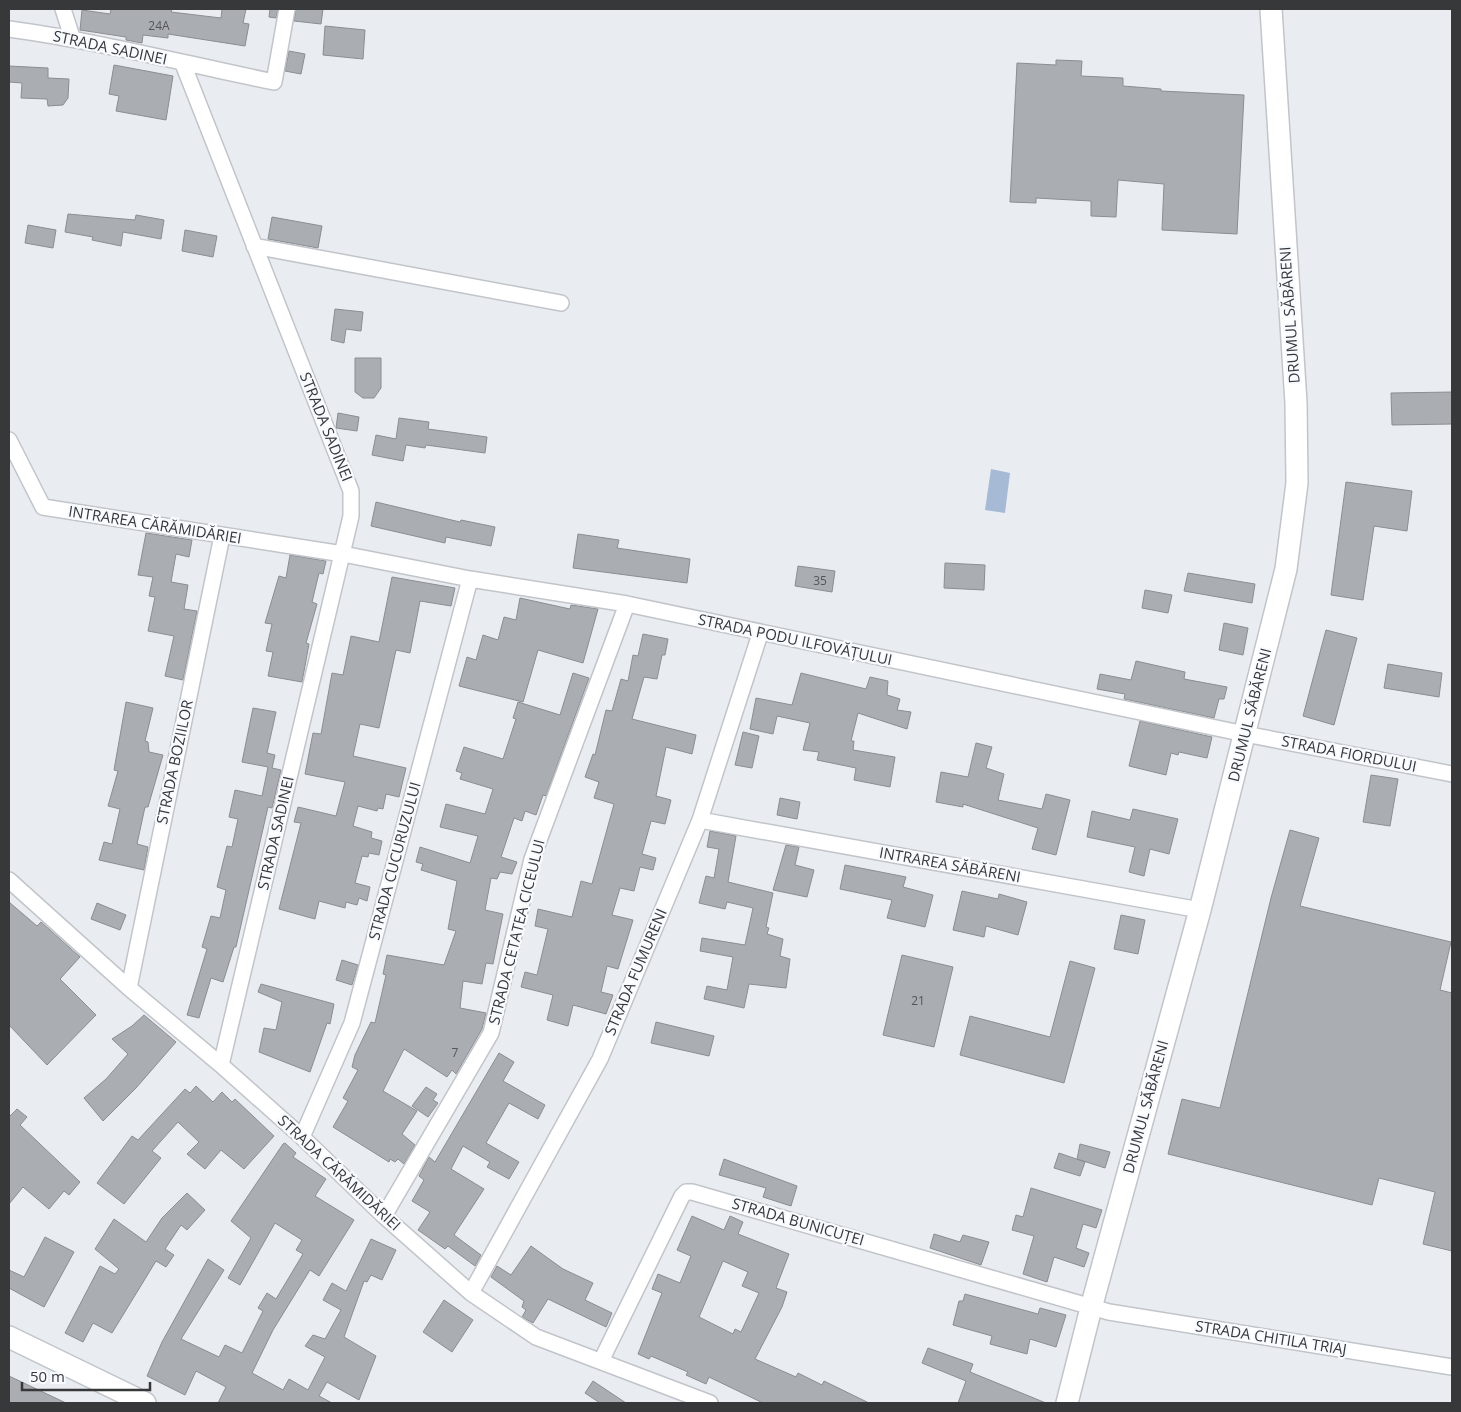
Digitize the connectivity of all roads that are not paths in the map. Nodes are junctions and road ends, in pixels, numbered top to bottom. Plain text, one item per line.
1 (63, 9) edge
2 (287, 9) edge
3 (1271, 9) edge
4 (9, 29) edge
5 (72, 37) junction
6 (183, 64) junction
7 (254, 246) junction
8 (561, 303) dead end
9 (9, 440) edge
10 (222, 536) junction
11 (343, 554) junction
12 (470, 579) junction
13 (627, 604) junction
14 (760, 634) junction
15 (1245, 734) junction
16 (1452, 774) edge
17 (700, 820) junction
18 (9, 880) edge
19 (1200, 910) junction
20 (129, 988) junction
21 (221, 1065) junction
22 (302, 1137) junction
23 (384, 1216) junction
24 (471, 1293) junction
25 (1091, 1308) junction
26 (9, 1337) edge
27 (601, 1361) junction
28 (1452, 1367) edge
29 (145, 1403) edge
30 (710, 1403) edge
31 (1067, 1403) edge

1 - 5 street
2 - 6 street
3 - 15 main road, DRUMUL SĂBĂRENI
4 - 5 street, STRADA SADINEI
5 - 6 street, STRADA SADINEI
6 - 7 street, STRADA SADINEI
7 - 8 street
7 - 11 street, STRADA SADINEI
9 - 10 street, INTRAREA CĂRĂMIDĂRIEI
10 - 11 street, INTRAREA CĂRĂMIDĂRIEI
10 - 20 street, STRADA BOZIILOR
11 - 12 street, STRADA PODU ILFOVĂȚULUI
11 - 21 street, STRADA SADINEI
12 - 13 street, STRADA PODU ILFOVĂȚULUI
12 - 22 street, STRADA CUCURUZULUI
13 - 14 street, STRADA PODU ILFOVĂȚULUI
13 - 23 street, STRADA CETATEA CICEULUI
14 - 15 street, STRADA PODU ILFOVĂȚULUI
14 - 17 street, STRADA FUMURENI
15 - 16 street, STRADA FIORDULUI
15 - 19 main road, DRUMUL SĂBĂRENI
17 - 19 street, INTRAREA SĂBĂRENI
17 - 24 street, STRADA FUMURENI
18 - 20 street, STRADA CĂRĂMIDĂRIEI
19 - 25 main road, DRUMUL SĂBĂRENI
20 - 21 street, STRADA CĂRĂMIDĂRIEI
21 - 22 street, STRADA CĂRĂMIDĂRIEI
22 - 23 street, STRADA CĂRĂMIDĂRIEI
23 - 24 street, STRADA CĂRĂMIDĂRIEI
24 - 27 street, STRADA CĂRĂMIDĂRIEI
25 - 27 street, STRADA BUNICUȚEI
25 - 28 street, STRADA CHITILA TRIAJ
25 - 31 main road, DRUMUL SĂBĂRENI
26 - 29 main road
27 - 30 street, STRADA CĂRĂMIDĂRIEI

